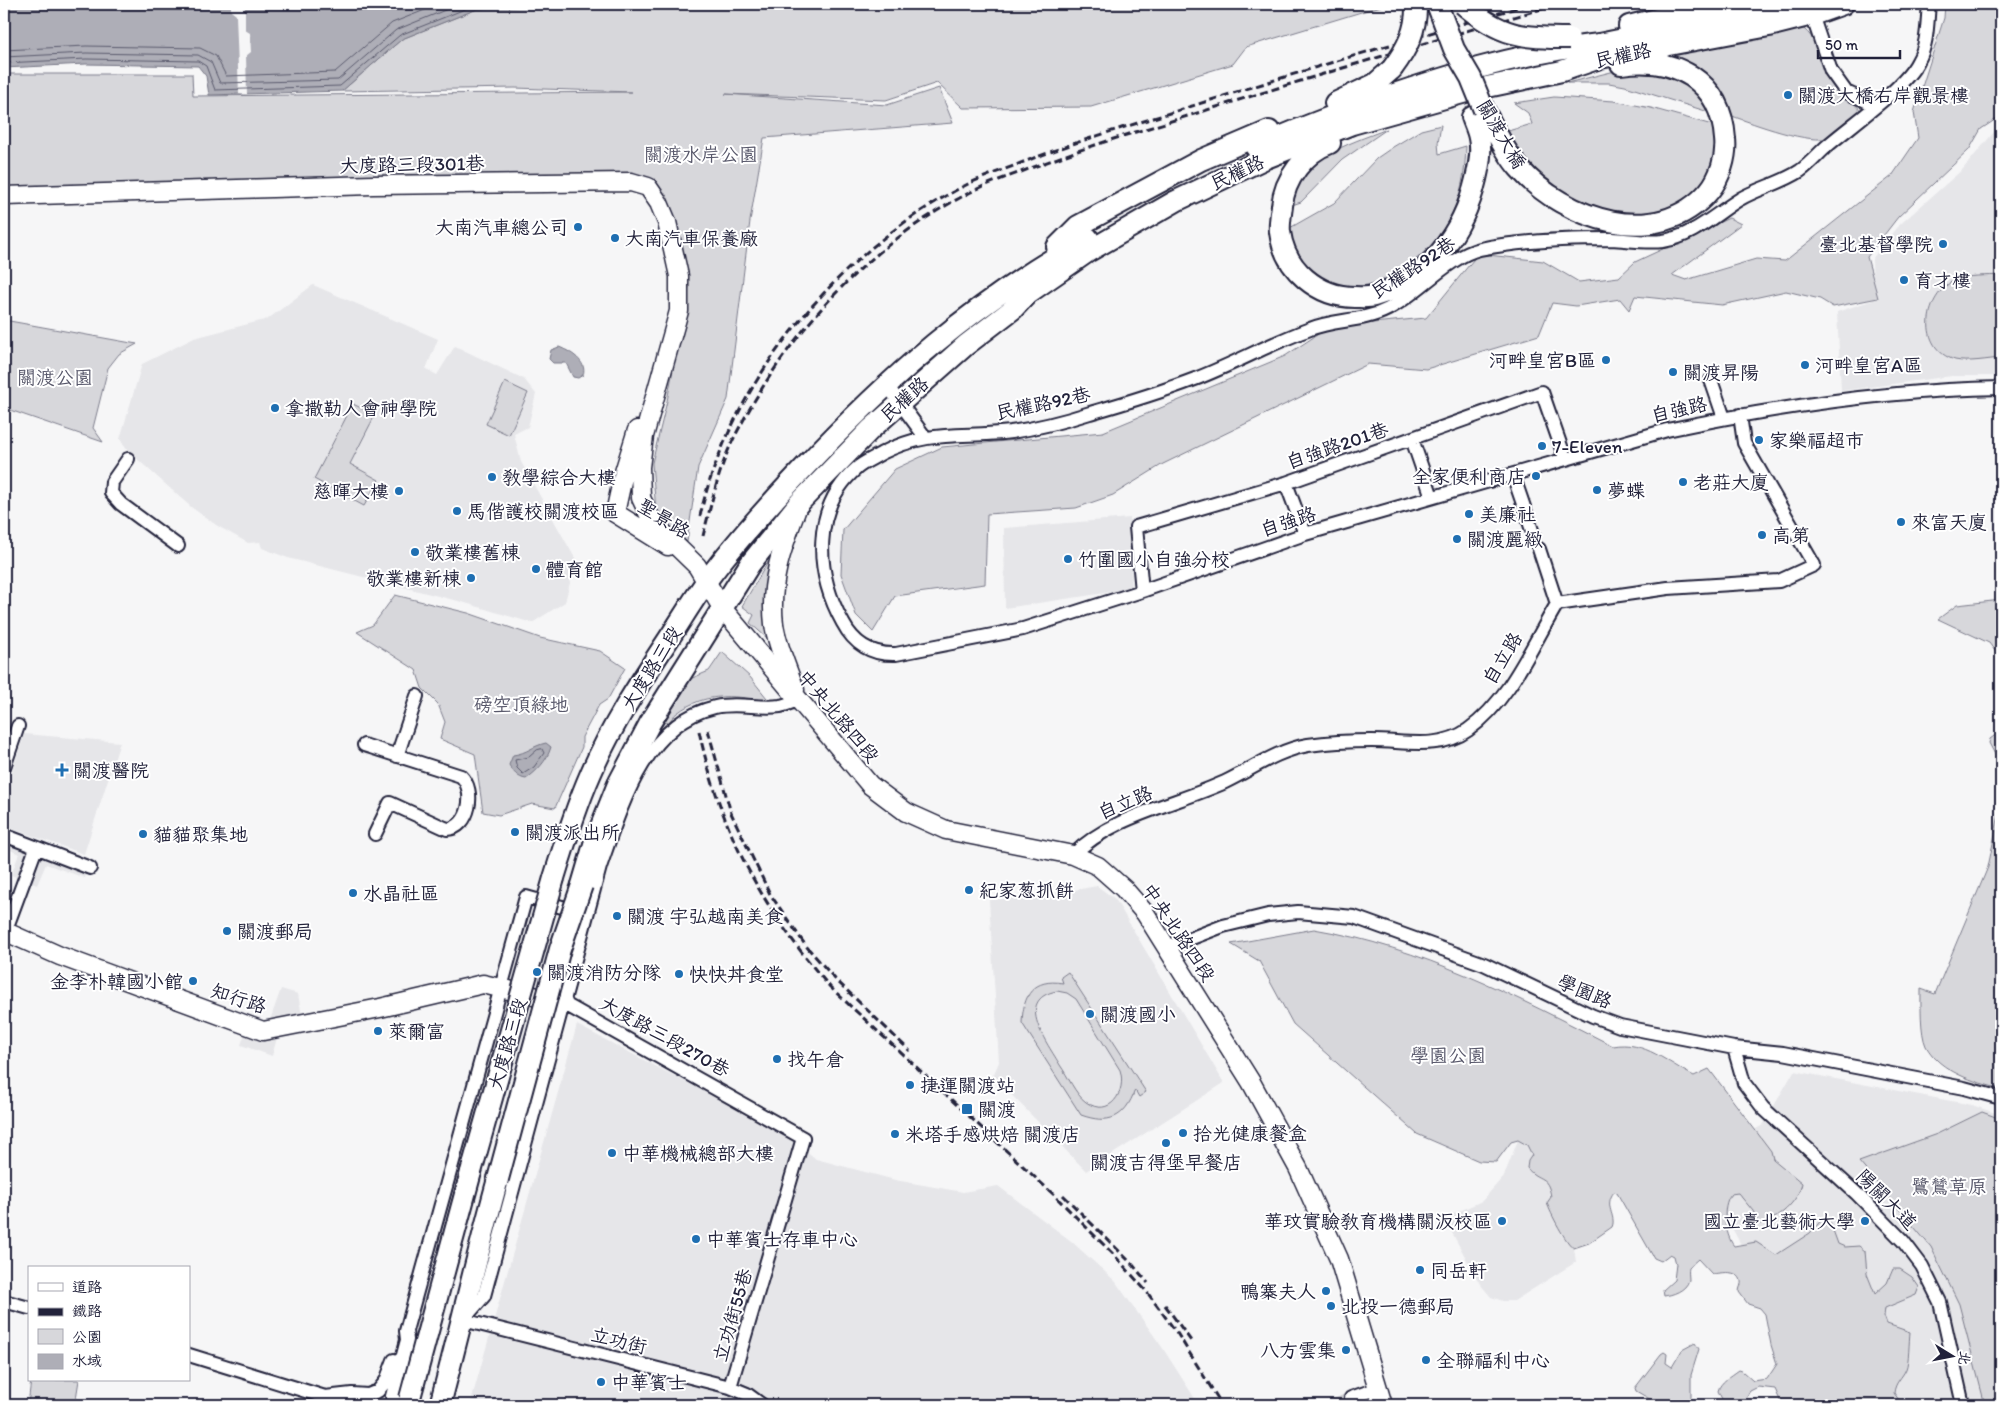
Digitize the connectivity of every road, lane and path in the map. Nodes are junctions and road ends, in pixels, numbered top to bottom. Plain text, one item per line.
1 (1416, 4) edge
2 (1436, 4) edge
3 (1463, 4) edge
4 (1717, 4) edge
5 (1843, 4) edge
6 (1929, 4) edge
7 (1804, 9) edge
8 (1562, 71) junction
9 (1875, 105) junction
10 (1399, 113) junction
11 (1478, 113) junction
12 (1263, 152) junction
13 (4, 196) edge
14 (1034, 269) junction
15 (1711, 380) dead end
16 (886, 384) junction
17 (2001, 388) edge
18 (656, 389) junction
19 (900, 402) junction
20 (1740, 415) junction
21 (1724, 418) junction
22 (925, 437) junction
23 (1412, 439) junction
24 (128, 458) dead end
25 (1565, 458) junction
26 (1513, 475) junction
27 (1286, 483) junction
28 (1432, 498) junction
29 (800, 502) junction
30 (615, 513) junction
31 (661, 531) junction
32 (1305, 534) junction
33 (1534, 536) dead end
34 (735, 544) joint
35 (178, 546) dead end
36 (1538, 549) dead end
37 (692, 559) junction
38 (750, 564) joint
39 (707, 580) junction
40 (1142, 591) junction
41 (1556, 604) junction
42 (722, 608) junction
43 (417, 696) dead end
44 (798, 700) junction
45 (18, 726) dead end
46 (364, 745) dead end
47 (397, 756) junction
48 (4, 767) edge
49 (375, 834) dead end
50 (4, 835) edge
51 (36, 848) junction
52 (1073, 855) junction
53 (90, 868) dead end
54 (587, 914) junction
55 (4, 931) edge
56 (1166, 948) junction
57 (500, 988) junction
58 (562, 1003) junction
59 (1734, 1048) junction
60 (2001, 1098) edge
61 (803, 1138) joint
62 (4, 1301) edge
63 (28, 1308) edge
64 (463, 1320) junction
65 (406, 1331) junction
66 (190, 1355) edge
67 (730, 1387) junction
68 (1381, 1397) edge
69 (1351, 1398) tunnel mouth
70 (339, 1401) edge
71 (358, 1405) edge
72 (397, 1405) edge
73 (408, 1405) edge
74 (440, 1405) edge
75 (762, 1405) edge
76 (1963, 1405) edge

1 - 14 main road, bridge
2 - 11 main road, 關渡大橋, bridge
3 - 4 main road, bridge
5 - 7 main road, 民權路
6 - 9 street
7 - 8 main road, 民權路
7 - 9 street
7 - 12 main road, 民權路
8 - 10 main road, 民權路
8 - 11 main road, 關渡大橋
9 - 22 street, 民權路92巷
10 - 11 main road, 關渡大橋
10 - 12 main road, 民權路
12 - 14 main road, 民權路
12 - 19 main road, 民權路
13 - 18 street, 大度路三段301巷
14 - 16 main road, 民權路
15 - 21 street
16 - 19 street
16 - 34 main road, 民權路
17 - 20 street, 自強路
18 - 30 street
18 - 31 street
19 - 22 street
19 - 29 main road, 民權路
20 - 21 street, 自強路
20 - 41 street
21 - 25 street, 自強路
22 - 40 street, 自強路
23 - 25 street, 自強路201巷
23 - 27 street, 自強路201巷
23 - 28 street
24 - 35 street
25 - 26 street, 自強路
26 - 28 street, 自強路
26 - 33 street
27 - 32 street
27 - 40 street, 自強路201巷
28 - 32 street, 自強路
29 - 38 main road, 民權路
29 - 44 street
30 - 31 street
30 - 37 street, 聖景路
31 - 37 street
32 - 40 street, 自強路
34 - 39 main road, 大度路三段
36 - 41 street
37 - 39 street, 中央北路四段
38 - 42 main road, 大度路三段
39 - 42 street, 中央北路四段
39 - 73 main road, 大度路三段, bridge
41 - 52 street, 自立路
42 - 44 street, 中央北路四段
42 - 64 main road, 大度路三段, bridge
43 - 47 street
44 - 52 street, 中央北路四段
44 - 54 street, 大度路三段
45 - 48 street
46 - 47 street
47 - 49 street
50 - 51 street
51 - 53 street
51 - 55 street
52 - 56 street, 中央北路四段
54 - 57 street, 大度路三段
54 - 58 street, 大度路三段
55 - 57 street, 知行路
56 - 59 street, 學園路
56 - 68 street, 中央北路四段
57 - 58 street, 大度路三段270巷
57 - 65 street, 大度路三段
58 - 61 street, 大度路三段270巷
58 - 64 street, 大度路三段
59 - 60 street, 學園路
59 - 76 street, 陽關大道
61 - 67 street, 立功街55巷
62 - 63 street
64 - 67 street, 立功街
64 - 74 main road, 大度路三段
65 - 70 street
65 - 72 street
66 - 70 street
67 - 75 street, 立功街
68 - 69 street
70 - 71 street

